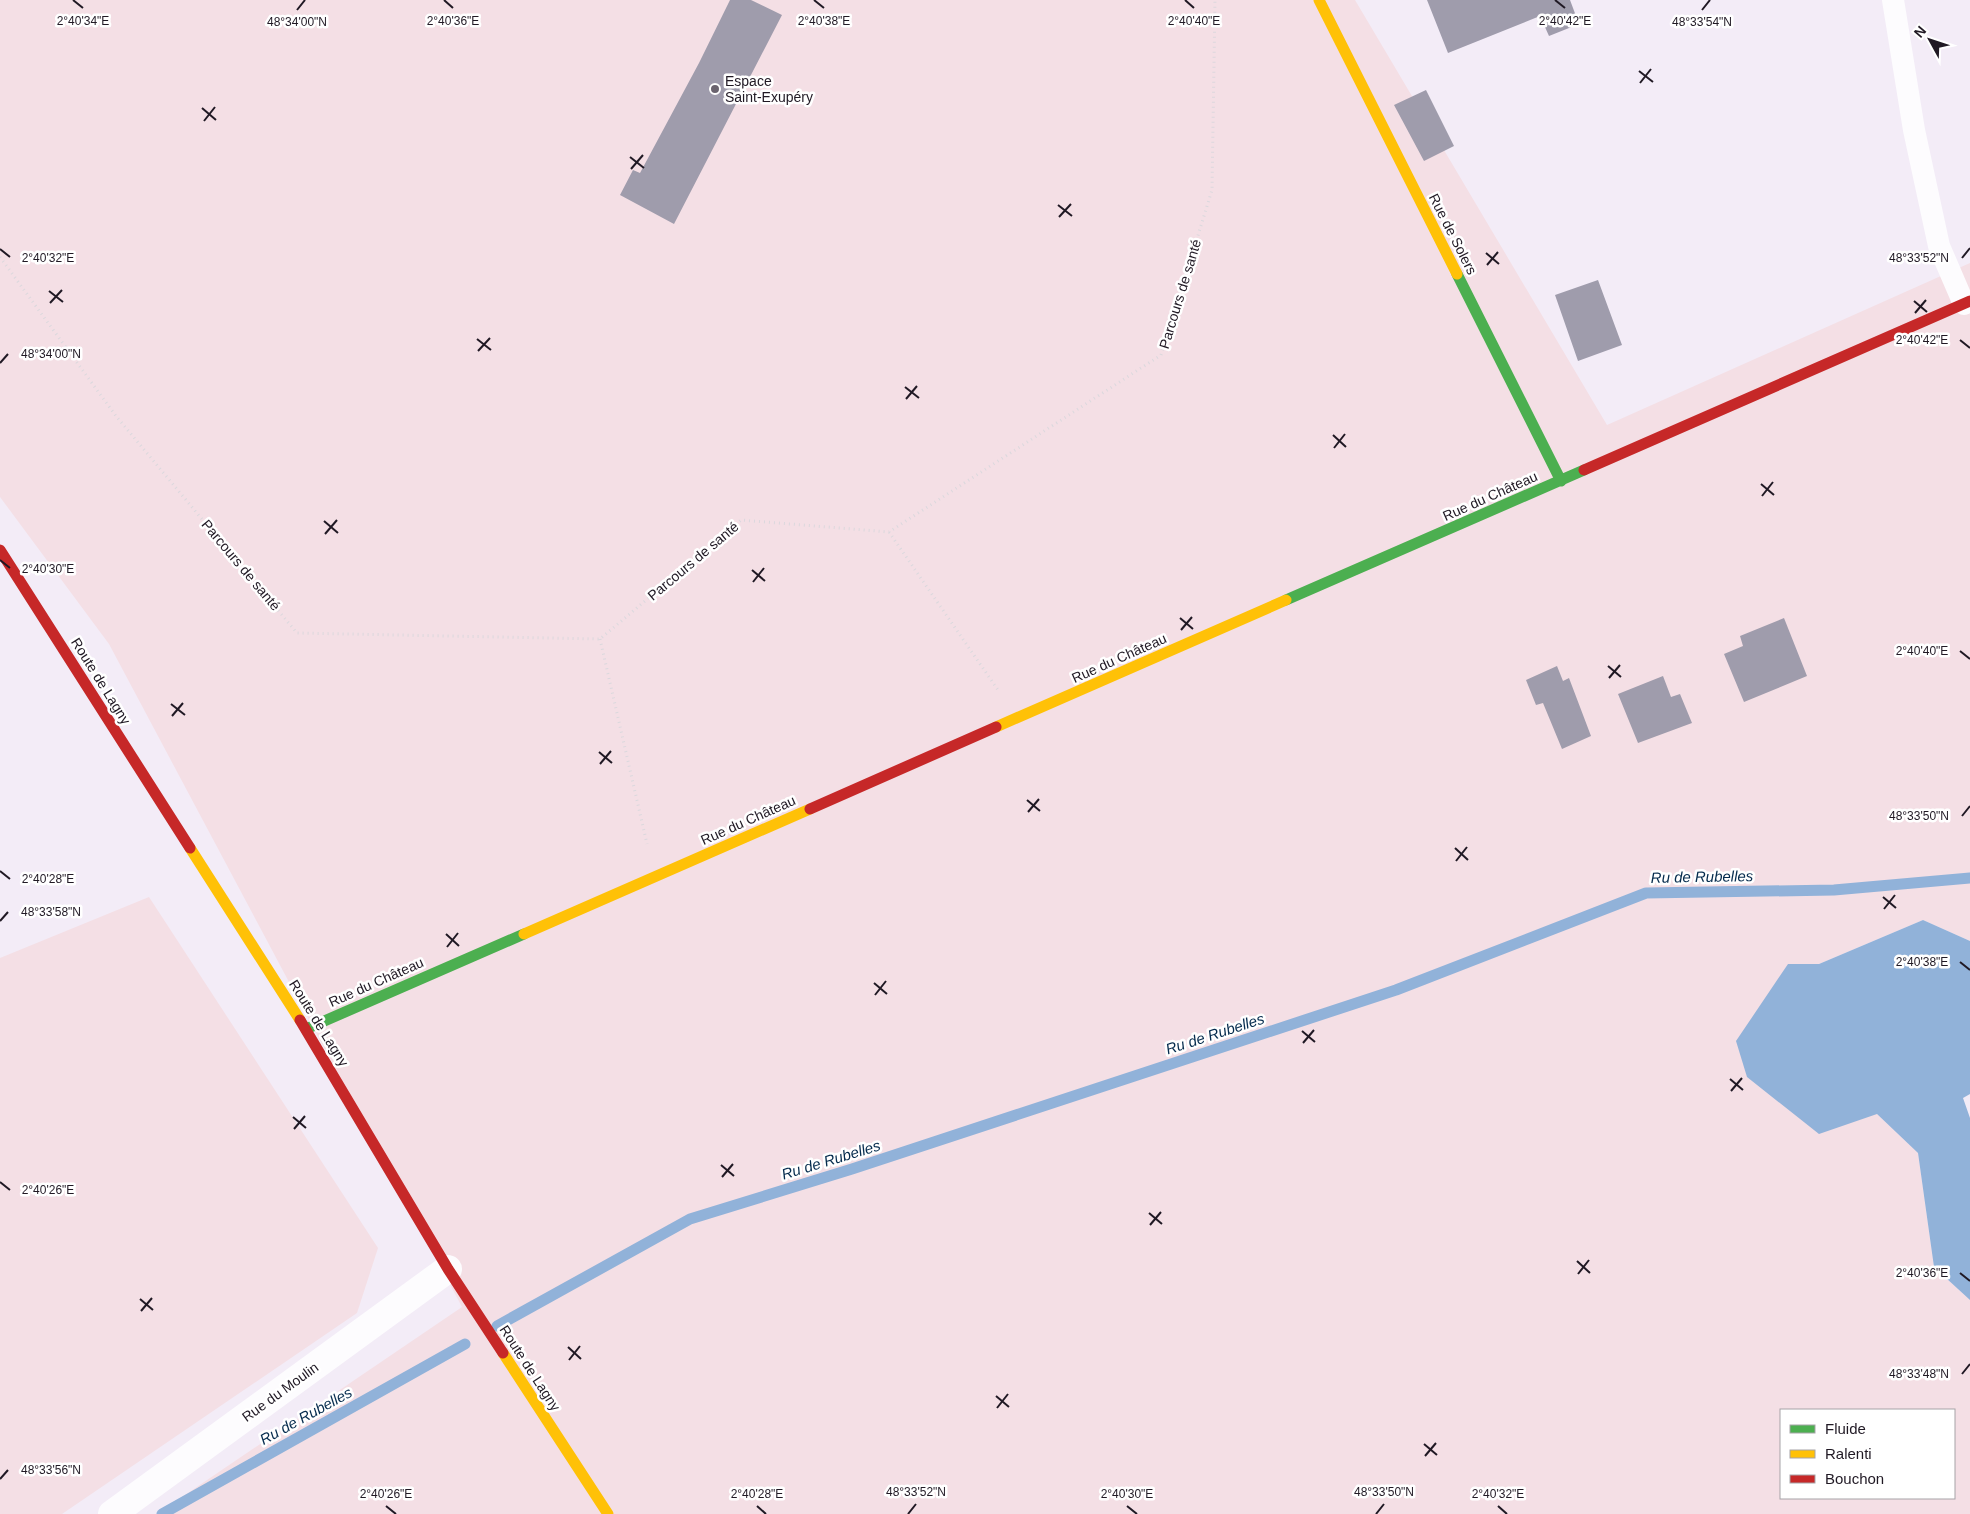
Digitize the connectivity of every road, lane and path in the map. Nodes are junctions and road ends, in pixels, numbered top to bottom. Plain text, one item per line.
1 (1215, 0) edge
2 (1319, 0) edge
3 (1892, 0) edge
4 (0, 257) edge
5 (1967, 303) edge
6 (1561, 481) junction
7 (889, 532) junction
8 (0, 550) edge
9 (600, 639) junction
10 (1004, 698) dead end
11 (649, 853) dead end
12 (306, 1029) junction
13 (448, 1269) junction
14 (112, 1514) edge
15 (608, 1514) edge

1 - 7 path, Parcours de santé
2 - 6 street, Rue de Solers
3 - 5 lane
4 - 9 path, Parcours de santé
5 - 6 street, Rue du Château
6 - 12 street, Rue du Château
7 - 9 path, Parcours de santé
7 - 10 path
8 - 12 street, Route de Lagny
9 - 11 path
12 - 13 street, Route de Lagny
13 - 14 street, Rue du Moulin
13 - 15 street, Route de Lagny

